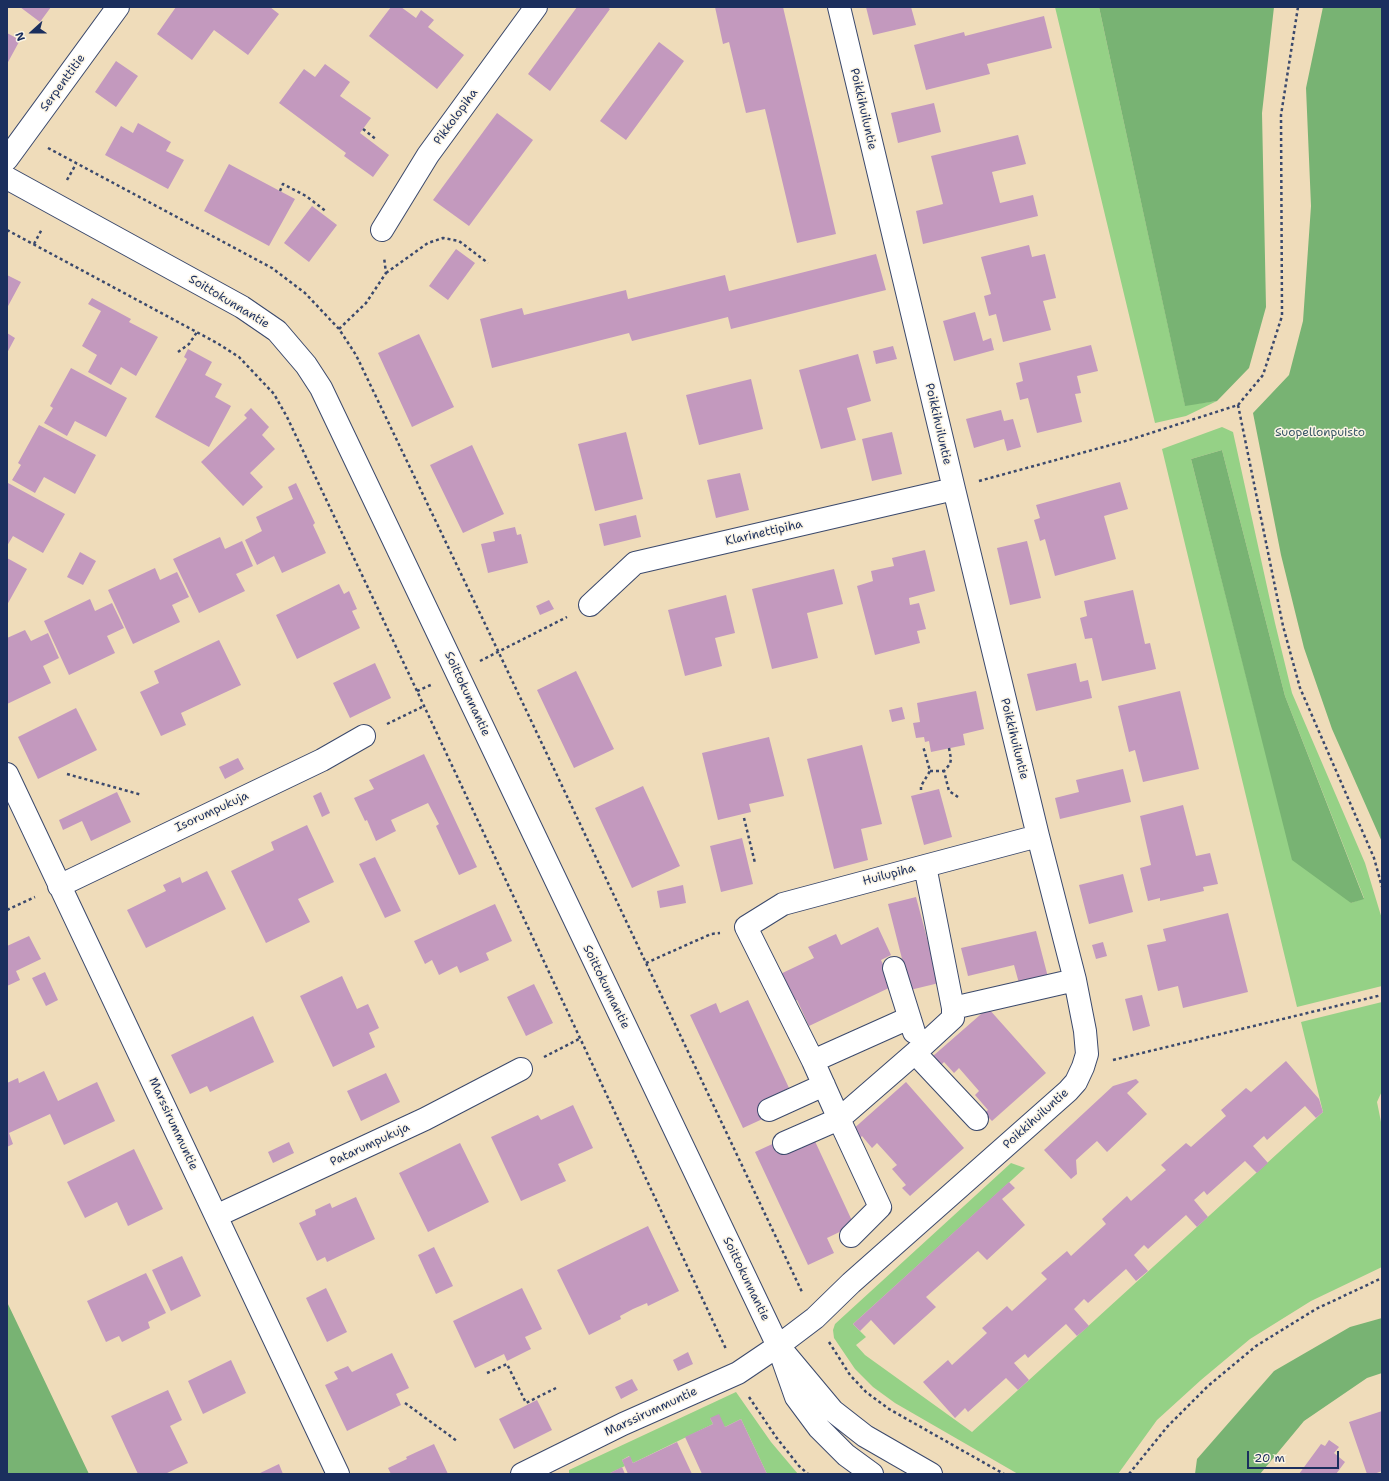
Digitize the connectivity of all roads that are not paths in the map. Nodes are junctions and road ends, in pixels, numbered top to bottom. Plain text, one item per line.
1 (118, 7) edge
2 (536, 7) edge
3 (839, 7) edge
4 (7, 159) edge
5 (7, 178) edge
6 (382, 230) road end
7 (954, 489) junction
8 (590, 605) road end
9 (364, 736) road end
10 (7, 774) edge
11 (1038, 836) junction
12 (925, 866) junction
13 (59, 886) junction
14 (894, 968) dead end
15 (1074, 980) junction
16 (953, 1008) junction
17 (909, 1018) junction
18 (918, 1051) junction
19 (813, 1061) junction
20 (521, 1069) road end
21 (824, 1085) junction
22 (769, 1110) dead end
23 (839, 1119) junction
24 (977, 1119) dead end
25 (784, 1143) dead end
26 (216, 1216) junction
27 (851, 1236) dead end
28 (778, 1346) junction
29 (338, 1474) edge
30 (522, 1474) edge
31 (872, 1474) edge
32 (931, 1474) edge

1 - 4 street, Serpenttitie
2 - 6 street, Pikkolopiha
3 - 7 street, Poikkihuiluntie
5 - 28 street, Soittokunnantie
7 - 8 street, Klarinettipiha
7 - 11 street, Poikkihuiluntie
9 - 13 street, Isorumpukuja
10 - 13 street, Marssirummuntie
11 - 12 street, Huilupiha
11 - 15 street, Poikkihuiluntie
12 - 16 street
12 - 19 street, Huilupiha
13 - 26 street, Marssirummuntie
14 - 17 street
15 - 16 street
15 - 28 street, Poikkihuiluntie
16 - 18 street
17 - 18 street
17 - 19 street
18 - 23 street
18 - 24 street
19 - 21 street
20 - 26 street, Patarumpukuja
21 - 22 street
21 - 23 street
23 - 25 street
23 - 27 street
26 - 29 street, Marssirummuntie
28 - 30 street, Marssirummuntie
28 - 31 street, Soittokunnantie
28 - 32 street, Soittokunnantie

